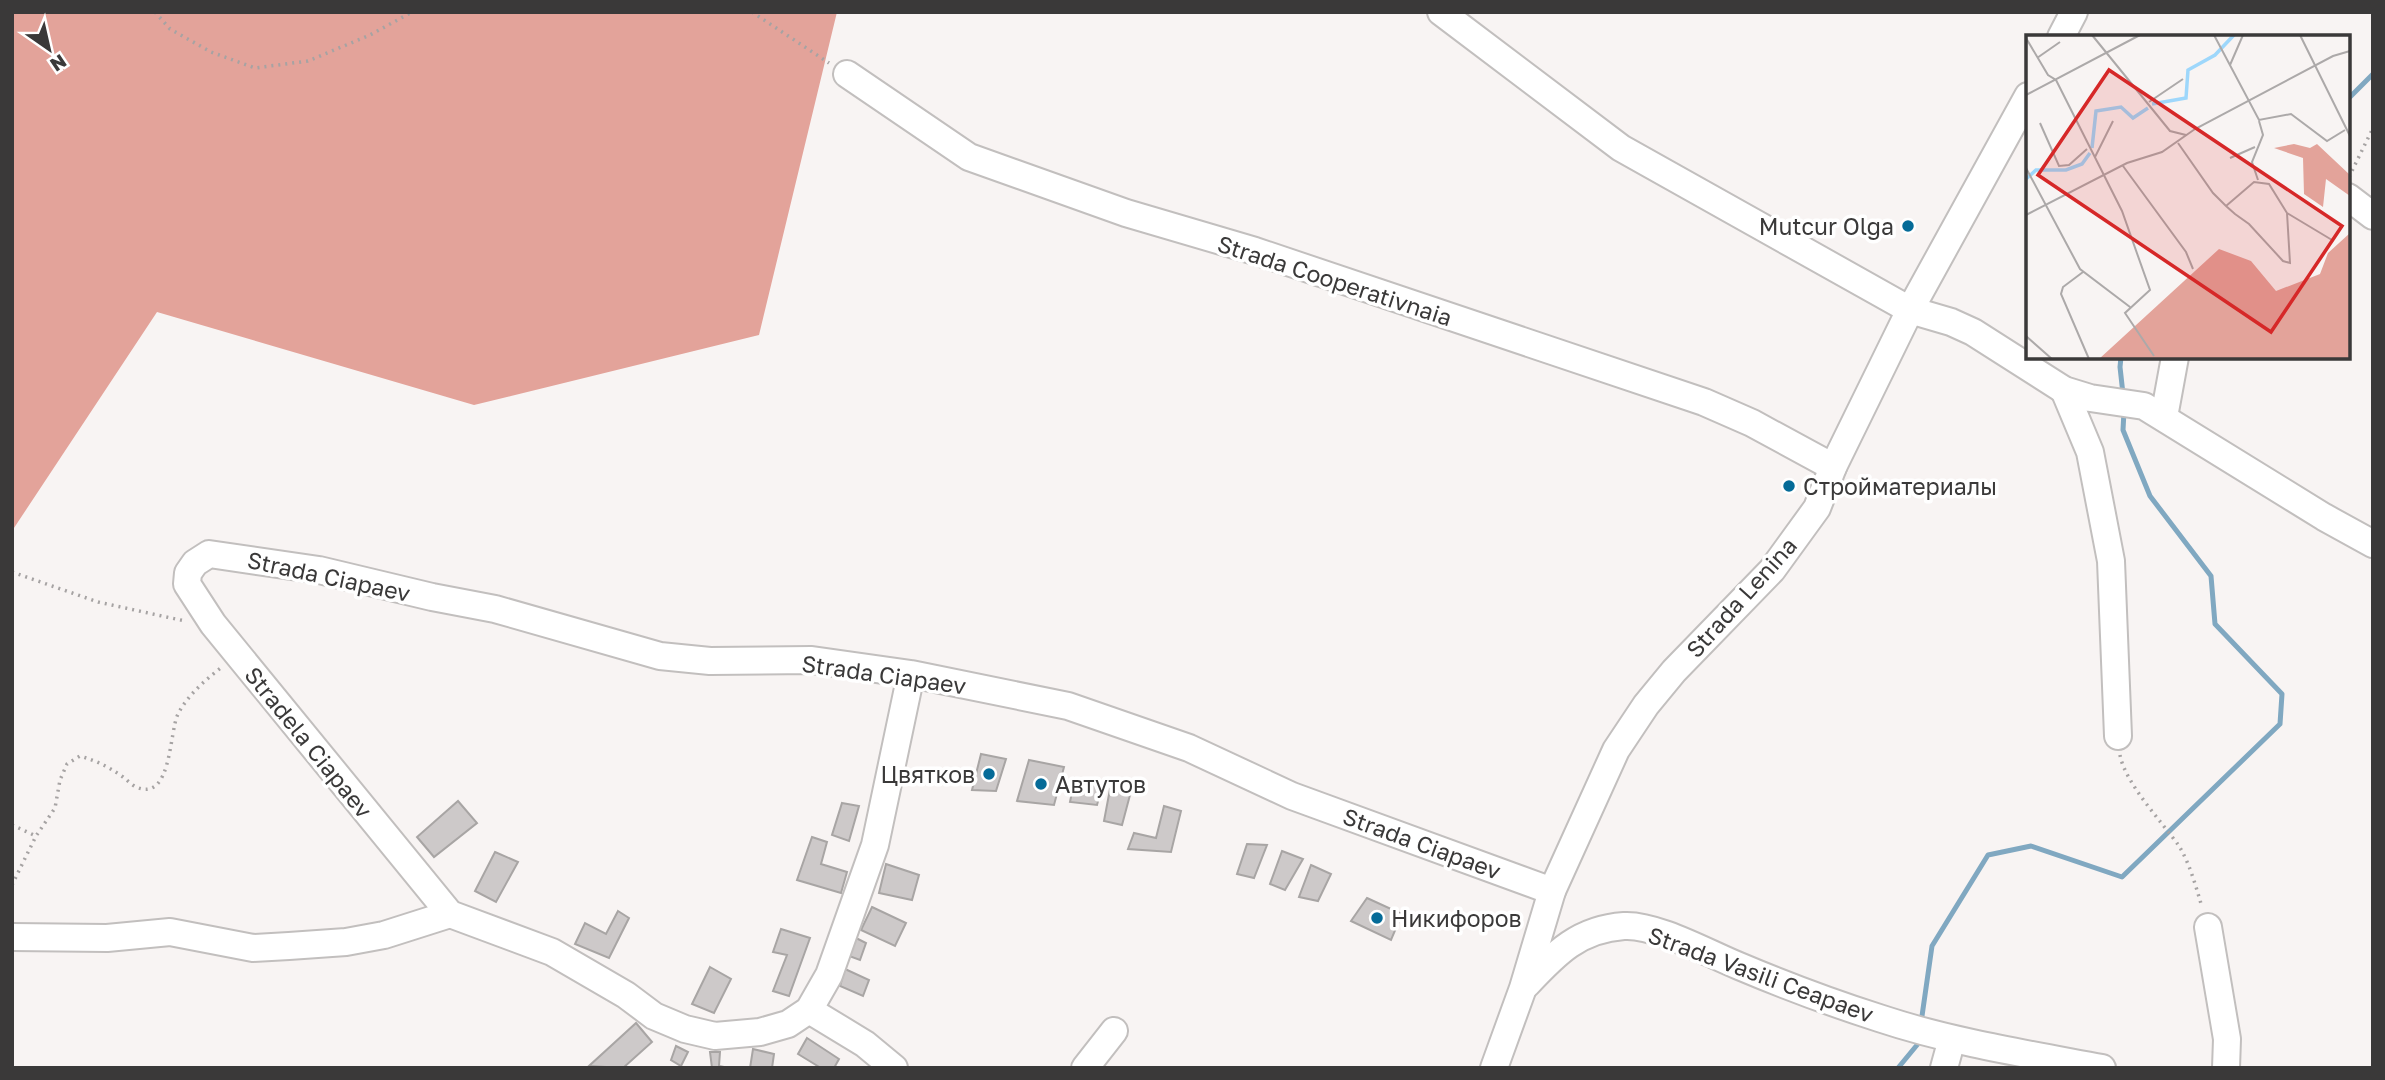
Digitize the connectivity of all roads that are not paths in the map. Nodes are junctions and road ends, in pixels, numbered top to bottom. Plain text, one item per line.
1 (1441, 12) edge
2 (2074, 12) edge
3 (2062, 35) edge
4 (847, 74) road end
5 (2026, 100) edge
6 (2350, 199) edge
7 (2373, 216) edge
8 (1910, 310) junction
9 (2175, 359) edge
10 (2064, 390) junction
11 (2164, 418) junction
12 (1833, 467) junction
13 (2373, 544) edge
14 (195, 562) joint
15 (911, 674) junction
16 (2118, 736) road end
17 (1552, 891) junction
18 (450, 914) junction
19 (2208, 927) road end
20 (12, 937) edge
21 (1524, 988) junction
22 (809, 1010) junction
23 (1114, 1031) dead end
24 (1943, 1037) junction
25 (894, 1068) edge
26 (1085, 1068) edge
27 (1494, 1068) edge
28 (1944, 1068) edge
29 (2102, 1068) edge
30 (2226, 1068) edge

1 - 8 street
2 - 3 street
4 - 12 street, Strada Cooperativnaia
5 - 8 street, Strada Lenina
6 - 7 street
8 - 10 street
8 - 12 street, Strada Lenina
9 - 11 street
10 - 11 street
10 - 16 street
11 - 13 street
12 - 17 street, Strada Lenina
14 - 15 street, Strada Ciapaev
14 - 18 street, Stradela Ciapaev
15 - 17 street, Strada Ciapaev
15 - 22 street
17 - 21 street, Strada Lenina
18 - 20 street
18 - 22 street
19 - 30 street
21 - 24 street, Strada Vasili Ceapaev
21 - 27 street, Strada Lenina
22 - 25 street
23 - 26 street
24 - 28 street
24 - 29 street, Strada Vasili Ceapaev

